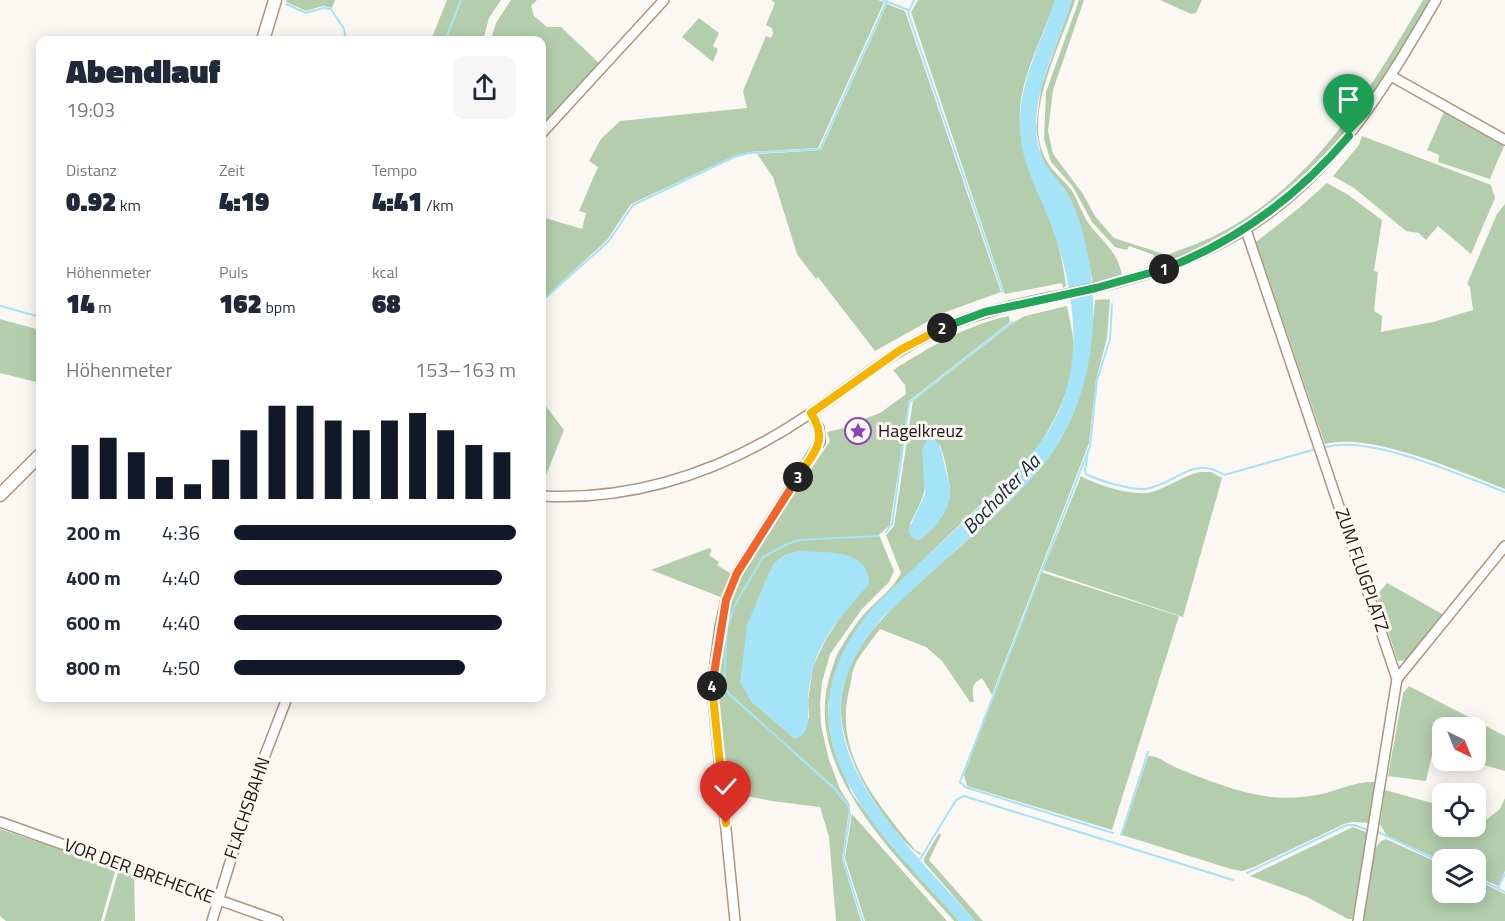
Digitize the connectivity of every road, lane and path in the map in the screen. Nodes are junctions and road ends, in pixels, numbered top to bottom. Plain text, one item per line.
1 (275, 0) edge
2 (664, 0) edge
3 (1436, 0) edge
4 (264, 36) edge
5 (1391, 76) junction
6 (546, 129) edge
7 (1505, 140) edge
8 (1246, 230) junction
9 (811, 413) junction
10 (36, 459) edge
11 (0, 495) edge
12 (546, 496) edge
13 (1505, 546) edge
14 (1397, 679) junction
15 (285, 702) edge
16 (0, 822) edge
17 (218, 900) junction
18 (212, 921) edge
19 (278, 921) edge
20 (735, 921) edge
21 (1358, 921) edge

1 - 4 main road
2 - 6 street
3 - 5 street
5 - 7 street
5 - 8 street
8 - 9 street
8 - 14 street, ZUM FLUGPLATZ
9 - 12 street
9 - 20 street
10 - 11 main road
13 - 14 street
14 - 21 street, ZUM FLUGPLATZ
15 - 17 street, FLACHSBAHN
16 - 17 street, VOR DER BREHECKE
17 - 18 street, FLACHSBAHN
17 - 19 street, VOR DER BREHECKE

